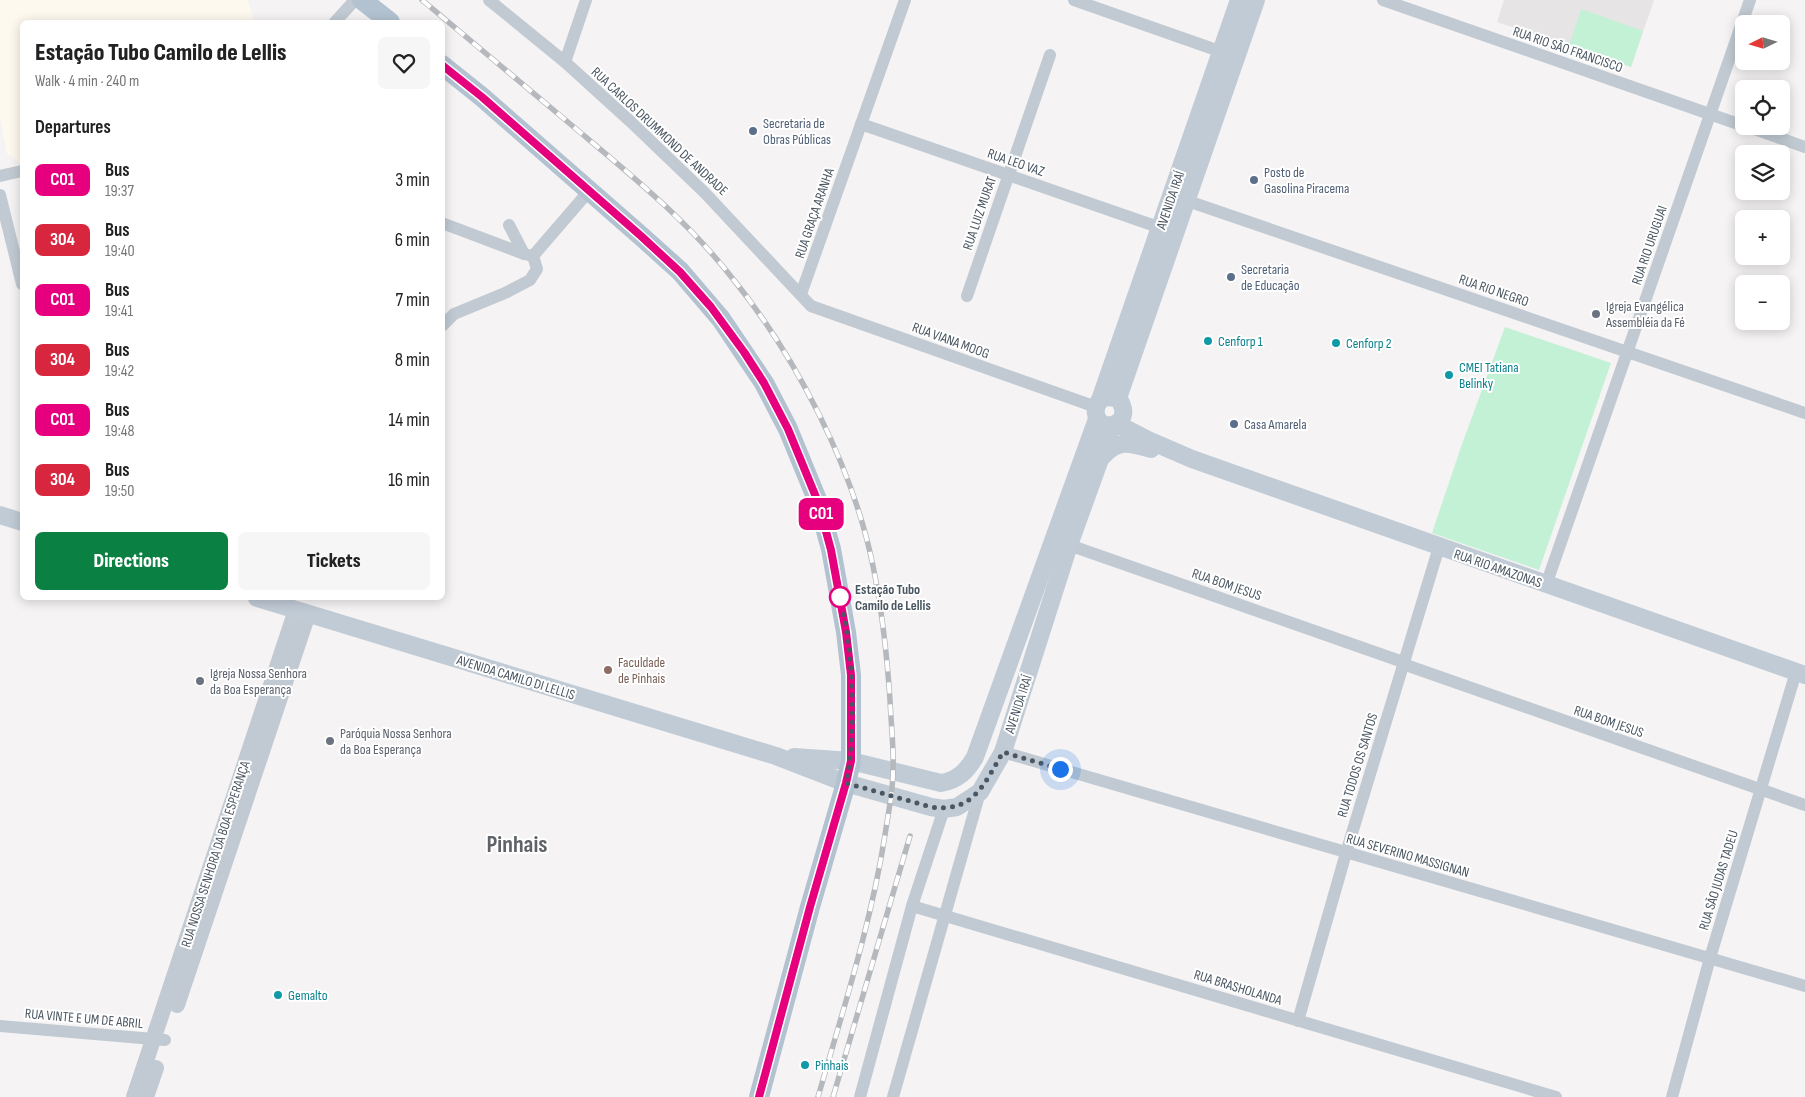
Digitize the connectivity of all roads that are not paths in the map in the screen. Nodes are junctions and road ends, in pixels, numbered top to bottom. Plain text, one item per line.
1 (355, 0) edge
2 (362, 0) edge
3 (489, 0) edge
4 (586, 0) edge
5 (905, 0) edge
6 (1074, 0) edge
7 (1239, 0) edge
8 (1256, 0) edge
9 (1383, 0) edge
10 (1750, 0) edge
11 (337, 20) edge
12 (387, 20) edge
13 (1222, 52) junction
14 (1050, 55) dead end
15 (564, 62) junction
16 (445, 67) edge
17 (1711, 114) junction
18 (1735, 122) edge
19 (861, 124) junction
20 (1771, 135) edge
21 (1805, 147) edge
22 (20, 171) edge
23 (1008, 175) junction
24 (0, 176) edge
25 (589, 191) junction
26 (0, 195) edge
27 (1179, 198) junction
28 (445, 224) edge
29 (510, 225) dead end
30 (1161, 228) junction
31 (528, 255) junction
32 (20, 276) edge
33 (801, 294) junction
34 (967, 296) dead end
35 (445, 323) edge
36 (1627, 352) junction
37 (1109, 412) junction
38 (1805, 413) edge
39 (1100, 458) junction
40 (1192, 460) junction
41 (0, 515) edge
42 (20, 521) edge
43 (1069, 545) junction
44 (1439, 548) junction
45 (1546, 585) junction
46 (263, 600) edge
47 (302, 612) junction
48 (1403, 663) junction
49 (1801, 674) edge
50 (1003, 752) junction
51 (776, 756) junction
52 (851, 761) junction
53 (846, 783) junction
54 (941, 783) joint
55 (1760, 790) junction
56 (980, 792) junction
57 (1805, 805) edge
58 (944, 809) junction
59 (1346, 853) junction
60 (912, 906) junction
61 (944, 915) junction
62 (1710, 958) junction
63 (1805, 986) edge
64 (1298, 1020) junction
65 (0, 1026) edge
66 (159, 1040) junction
67 (134, 1097) edge
68 (146, 1097) edge
69 (759, 1097) edge
70 (860, 1097) edge
71 (893, 1097) edge
72 (1556, 1097) edge
73 (1672, 1097) edge

1 - 11 street
2 - 12 main road
3 - 15 street, RUA CARLOS DRUMMOND DE ANDRADE
4 - 15 street
5 - 19 street, RUA GRAÇA ARANHA
6 - 13 street
7 - 13 main road, AVENIDA IRAÍ
8 - 27 main road, AVENIDA IRAÍ
9 - 17 street, RUA RIO SÃO FRANCISCO
10 - 17 street, RUA RIO URUGUAI
13 - 27 main road, AVENIDA IRAÍ
14 - 23 street, RUA LUIZ MURAT
15 - 33 street, RUA CARLOS DRUMMOND DE ANDRADE
16 - 25 main road
17 - 18 street, RUA RIO SÃO FRANCISCO
17 - 36 street, RUA RIO URUGUAI
19 - 23 street, RUA LEO VAZ
19 - 33 street, RUA GRAÇA ARANHA
20 - 21 street, RUA RIO SÃO FRANCISCO
22 - 24 street
23 - 30 street, RUA LEO VAZ
23 - 34 street, RUA LUIZ MURAT
25 - 31 street
25 - 52 main road
26 - 32 street
27 - 30 main road, AVENIDA IRAÍ
27 - 36 street, RUA RIO NEGRO
27 - 37 main road, AVENIDA IRAÍ
28 - 31 street
29 - 31 street
30 - 37 main road, AVENIDA IRAÍ
31 - 35 street
33 - 37 street, RUA VIANA MOOG
36 - 38 street, RUA RIO NEGRO
36 - 45 street, RUA RIO URUGUAI
37 - 39 main road, AVENIDA IRAÍ
37 - 40 main road, RUA RIO AMAZONAS
37 - 54 main road, AVENIDA IRAÍ
39 - 40 main road
39 - 43 main road, AVENIDA IRAÍ
40 - 44 main road, RUA RIO AMAZONAS
41 - 42 main road
43 - 48 street, RUA BOM JESUS
43 - 50 main road, AVENIDA IRAÍ
44 - 45 main road, RUA RIO AMAZONAS
44 - 48 street, RUA TODOS OS SANTOS
45 - 49 main road, RUA RIO AMAZONAS
46 - 47 main road, AVENIDA CAMILO DI LELLIS
47 - 51 main road, AVENIDA CAMILO DI LELLIS
47 - 66 street, RUA NOSSA SENHORA DA BOA ESPERANÇA
48 - 55 street, RUA BOM JESUS
48 - 59 street, RUA TODOS OS SANTOS
49 - 55 street, RUA SÃO JUDAS TADEU
50 - 56 main road, AVENIDA IRAÍ
50 - 59 street, RUA SEVERINO MASSIGNAN
51 - 52 main road, AVENIDA CAMILO DI LELLIS
51 - 53 main road, AVENIDA CAMILO DI LELLIS
52 - 53 main road
52 - 54 main road, AVENIDA CAMILO DI LELLIS
53 - 58 main road, AVENIDA CAMILO DI LELLIS
53 - 69 main road
55 - 57 street, RUA BOM JESUS
55 - 62 street, RUA SÃO JUDAS TADEU
56 - 58 main road
56 - 61 street, AVENIDA IRAÍ
58 - 60 street
59 - 62 street, RUA SEVERINO MASSIGNAN
59 - 64 street, RUA TODOS OS SANTOS
60 - 61 street, RUA BRASHOLANDA
60 - 70 street
61 - 64 street, RUA BRASHOLANDA
61 - 71 street, AVENIDA IRAÍ
62 - 63 street, RUA SEVERINO MASSIGNAN
62 - 73 street, RUA SÃO JUDAS TADEU
64 - 72 street, RUA BRASHOLANDA
65 - 66 street, RUA VINTE E UM DE ABRIL
66 - 67 street, RUA NOSSA SENHORA DA BOA ESPERANÇA
66 - 68 street, RUA NOSSA SENHORA DA BOA ESPERANÇA

